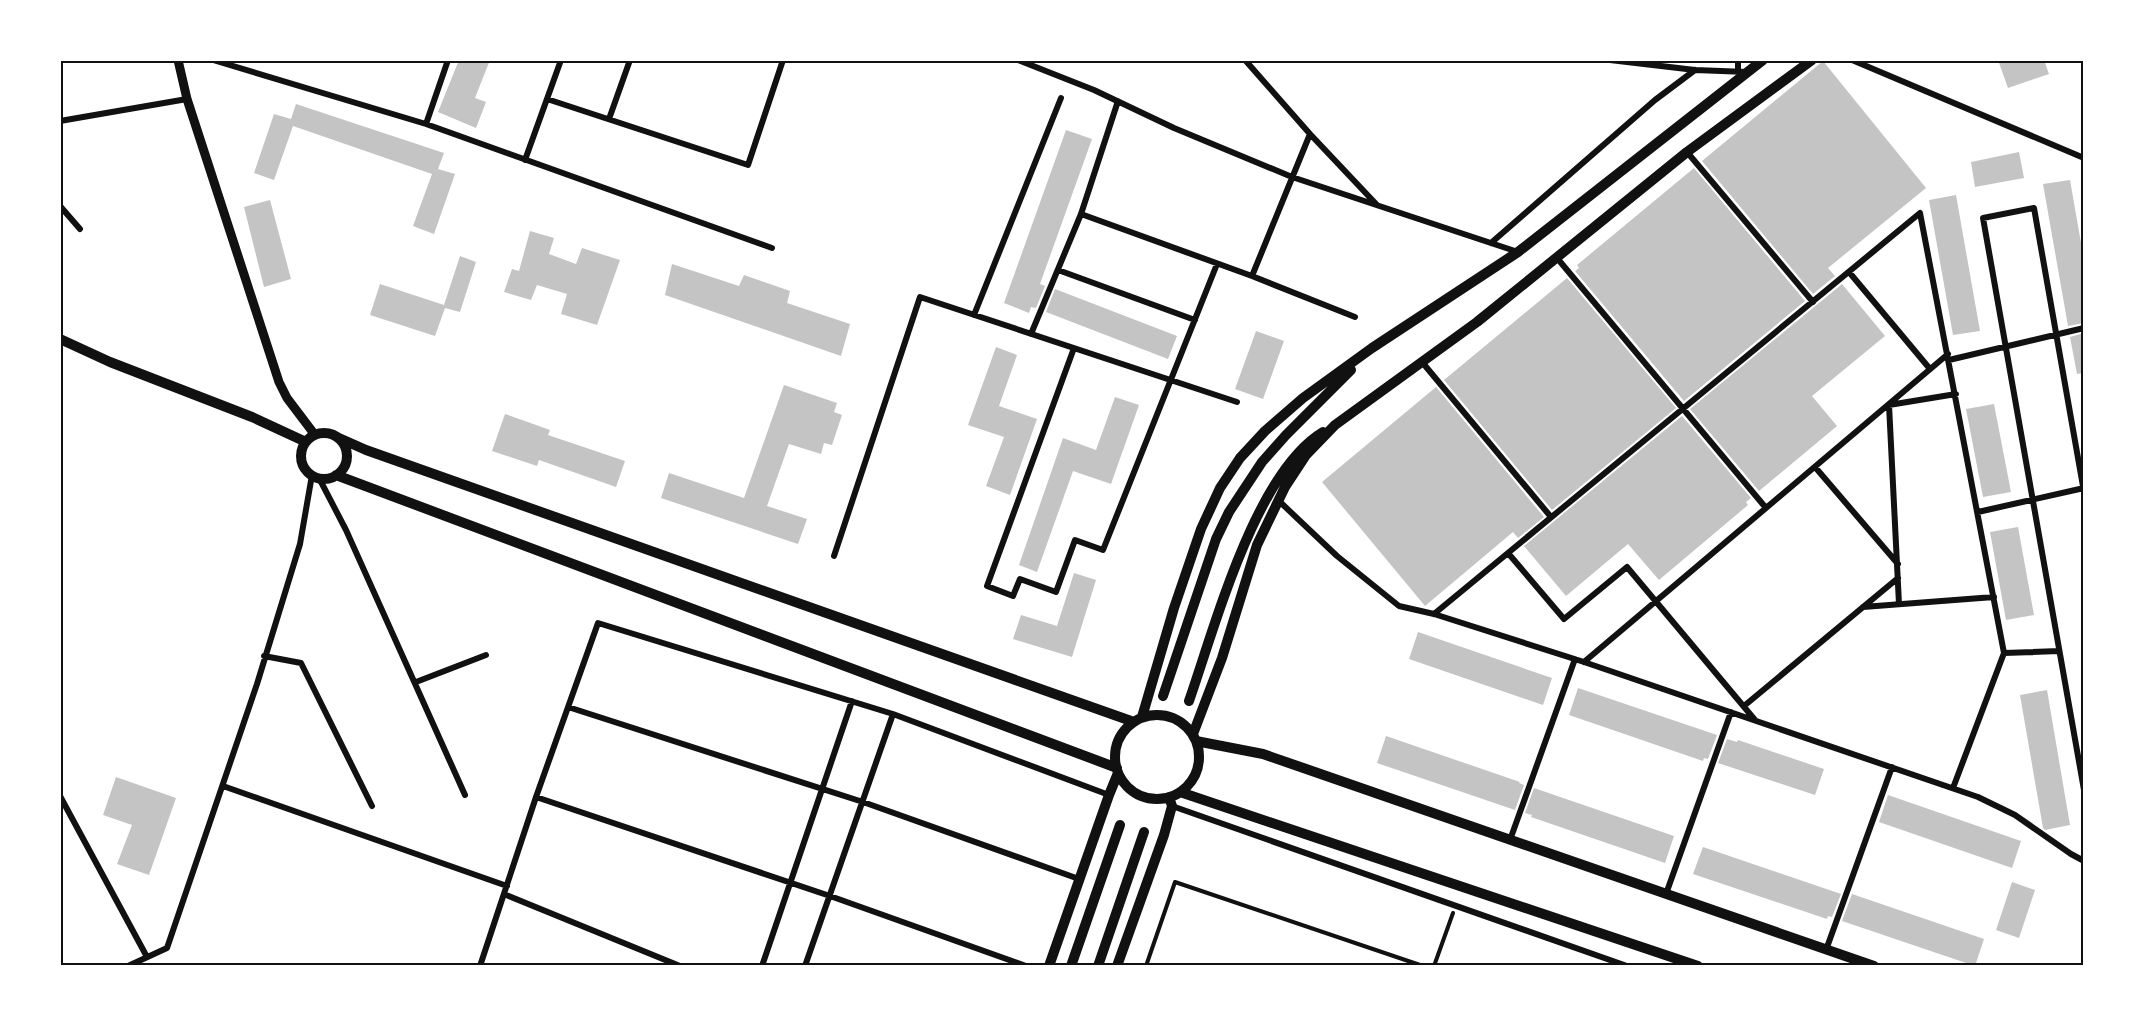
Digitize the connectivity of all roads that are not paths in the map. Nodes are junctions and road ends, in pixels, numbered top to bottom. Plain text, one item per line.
1 (178, 60) edge
2 (213, 60) edge
3 (448, 60) edge
4 (561, 60) edge
5 (630, 60) edge
6 (783, 60) edge
7 (1018, 60) edge
8 (1245, 60) edge
9 (1610, 60) edge
10 (1738, 60) edge
11 (1763, 60) edge
12 (1812, 60) edge
13 (1852, 60) edge
14 (1695, 70) junction
15 (1743, 71) junction
16 (1061, 98) dead end
17 (187, 99) junction
18 (547, 99) junction
19 (1118, 101) junction
20 (609, 119) junction
21 (60, 121) edge
22 (426, 124) junction
23 (1310, 134) junction
24 (1688, 152) junction
25 (2084, 158) edge
26 (525, 160) junction
27 (1292, 177) junction
28 (1378, 205) junction
29 (60, 207) edge
30 (1081, 214) junction
31 (80, 229) dead end
32 (1491, 243) junction
33 (772, 248) dead end
34 (1518, 252) junction
35 (1557, 258) junction
36 (1217, 264) junction
37 (1058, 270) junction
38 (1849, 272) junction
39 (1252, 276) junction
40 (1813, 302) junction
41 (974, 315) junction
42 (1355, 317) dead end
43 (1195, 320) junction
44 (2084, 328) edge
45 (1031, 333) junction
46 (2057, 335) junction
47 (60, 339) edge
48 (2006, 347) junction
49 (1074, 348) junction
50 (1372, 348) junction
51 (1948, 357) junction
52 (1422, 362) junction
53 (1930, 369) junction
54 (1171, 380) junction
55 (1956, 394) junction
56 (1238, 402) dead end
57 (1889, 405) junction
58 (1683, 409) junction
59 (1335, 425) junction
60 (315, 435) junction
61 (339, 438) junction
62 (306, 442) junction
63 (1815, 467) junction
64 (336, 475) junction
65 (315, 476) junction
66 (2084, 490) edge
67 (2032, 499) junction
68 (1278, 501) junction
69 (1766, 508) junction
70 (1978, 512) junction
71 (1551, 517) junction
72 (1508, 553) junction
73 (834, 556) dead end
74 (1898, 564) junction
75 (1898, 578) junction
76 (1994, 597) junction
77 (1656, 601) junction
78 (1899, 604) junction
79 (1862, 607) junction
80 (1434, 614) junction
81 (2059, 651) junction
82 (2004, 653) junction
83 (486, 655) dead end
84 (264, 656) junction
85 (1575, 659) junction
86 (1584, 662) junction
87 (416, 682) junction
88 (1163, 696) dead end
89 (852, 701) junction
90 (1189, 701) dead end
91 (1744, 706) junction
92 (568, 707) junction
93 (1731, 712) junction
94 (893, 714) junction
95 (1138, 720) junction
96 (1757, 721) junction
97 (1195, 738) junction
98 (1892, 767) junction
99 (1118, 770) junction
100 (223, 786) junction
101 (1953, 788) junction
102 (822, 790) junction
103 (2084, 790) edge
104 (1180, 792) junction
105 (465, 795) dead end
106 (1109, 795) junction
107 (60, 796) edge
108 (536, 797) junction
109 (863, 802) junction
110 (1171, 802) junction
111 (372, 806) dead end
112 (1119, 825) dead end
113 (1144, 832) dead end
114 (1510, 840) junction
115 (2084, 861) edge
116 (1080, 879) junction
117 (790, 883) junction
118 (507, 886) junction
119 (504, 894) junction
120 (1666, 894) junction
121 (830, 896) junction
122 (1453, 913) dead end
123 (1826, 950) junction
124 (147, 957) junction
125 (128, 966) edge
126 (480, 966) edge
127 (680, 966) edge
128 (762, 966) edge
129 (805, 966) edge
130 (1026, 966) edge
131 (1049, 966) edge
132 (1071, 966) edge
133 (1098, 966) edge
134 (1117, 966) edge
135 (1146, 966) edge
136 (1423, 966) edge
137 (1434, 966) edge
138 (1627, 966) edge
139 (1698, 966) edge
140 (1874, 966) edge

1 - 17 street
2 - 22 street
3 - 22 street
4 - 18 street
5 - 20 street
6 - 20 street
7 - 19 street
8 - 23 street
9 - 14 street
10 - 15 street
11 - 15 main road
12 - 24 main road
13 - 25 street
14 - 15 street
14 - 32 street
15 - 34 main road
16 - 41 street
17 - 21 street
17 - 60 street
18 - 20 street
18 - 26 street
19 - 27 street
19 - 30 street
22 - 26 street
23 - 27 street
23 - 28 street
24 - 35 main road
24 - 40 street
26 - 33 street
27 - 28 street
27 - 39 street
28 - 32 street
29 - 31 street
30 - 36 street
30 - 37 street
32 - 34 street
34 - 50 main road
35 - 52 main road
35 - 58 street
36 - 39 street
36 - 43 street
37 - 43 street
37 - 45 street
38 - 40 street
38 - 51 street
38 - 53 street
39 - 42 street
40 - 58 street
41 - 45 street
41 - 73 street
43 - 54 street
44 - 46 street
45 - 49 street
46 - 48 street
46 - 48 street
46 - 66 street
47 - 62 main road
48 - 51 street
48 - 67 street
49 - 54 street
49 - 54 street
50 - 88 main road
50 - 95 main road
51 - 53 street
51 - 55 street
52 - 59 main road
52 - 71 street
53 - 57 street
54 - 56 street
55 - 57 street
55 - 70 street
57 - 63 street
57 - 74 street
58 - 69 street
58 - 71 street
59 - 68 main road
59 - 90 main road
60 - 61 main road
60 - 62 main road
61 - 64 main road
61 - 95 main road
62 - 65 main road
63 - 69 street
63 - 74 street
64 - 65 main road
64 - 99 main road
65 - 84 street
65 - 87 street
66 - 67 street
67 - 70 street
67 - 81 street
68 - 80 street
68 - 97 main road
69 - 77 street
70 - 76 street
71 - 72 street
72 - 77 street
72 - 80 street
74 - 75 street
75 - 78 street
75 - 79 street
76 - 78 street
76 - 82 street
77 - 86 street
77 - 91 street
78 - 79 street
79 - 91 street
80 - 85 street
81 - 82 street
81 - 103 street
82 - 101 street
83 - 87 street
84 - 100 street
84 - 111 street
85 - 86 street
85 - 114 street
86 - 93 street
87 - 105 street
89 - 92 street
89 - 94 street
89 - 102 street
91 - 96 street
92 - 102 street
92 - 108 street
93 - 96 street
93 - 120 street
94 - 106 street
94 - 109 street
95 - 97 main road
95 - 99 main road
96 - 98 street
97 - 104 main road
97 - 114 main road
98 - 101 street
98 - 123 street
99 - 106 main road
99 - 110 main road
100 - 118 street
100 - 124 street
101 - 115 street
102 - 109 street
102 - 117 street
104 - 110 main road
104 - 139 main road
106 - 116 main road
107 - 124 street
108 - 117 street
108 - 118 street
109 - 116 street
109 - 121 street
110 - 134 main road
110 - 138 street
112 - 132 main road
113 - 133 main road
114 - 120 main road
116 - 131 main road
117 - 121 street
117 - 128 street
118 - 119 street
119 - 126 street
119 - 127 street
120 - 123 main road
121 - 129 street
121 - 130 street
122 - 137 lane
123 - 140 main road
124 - 125 street
135 - 136 lane

